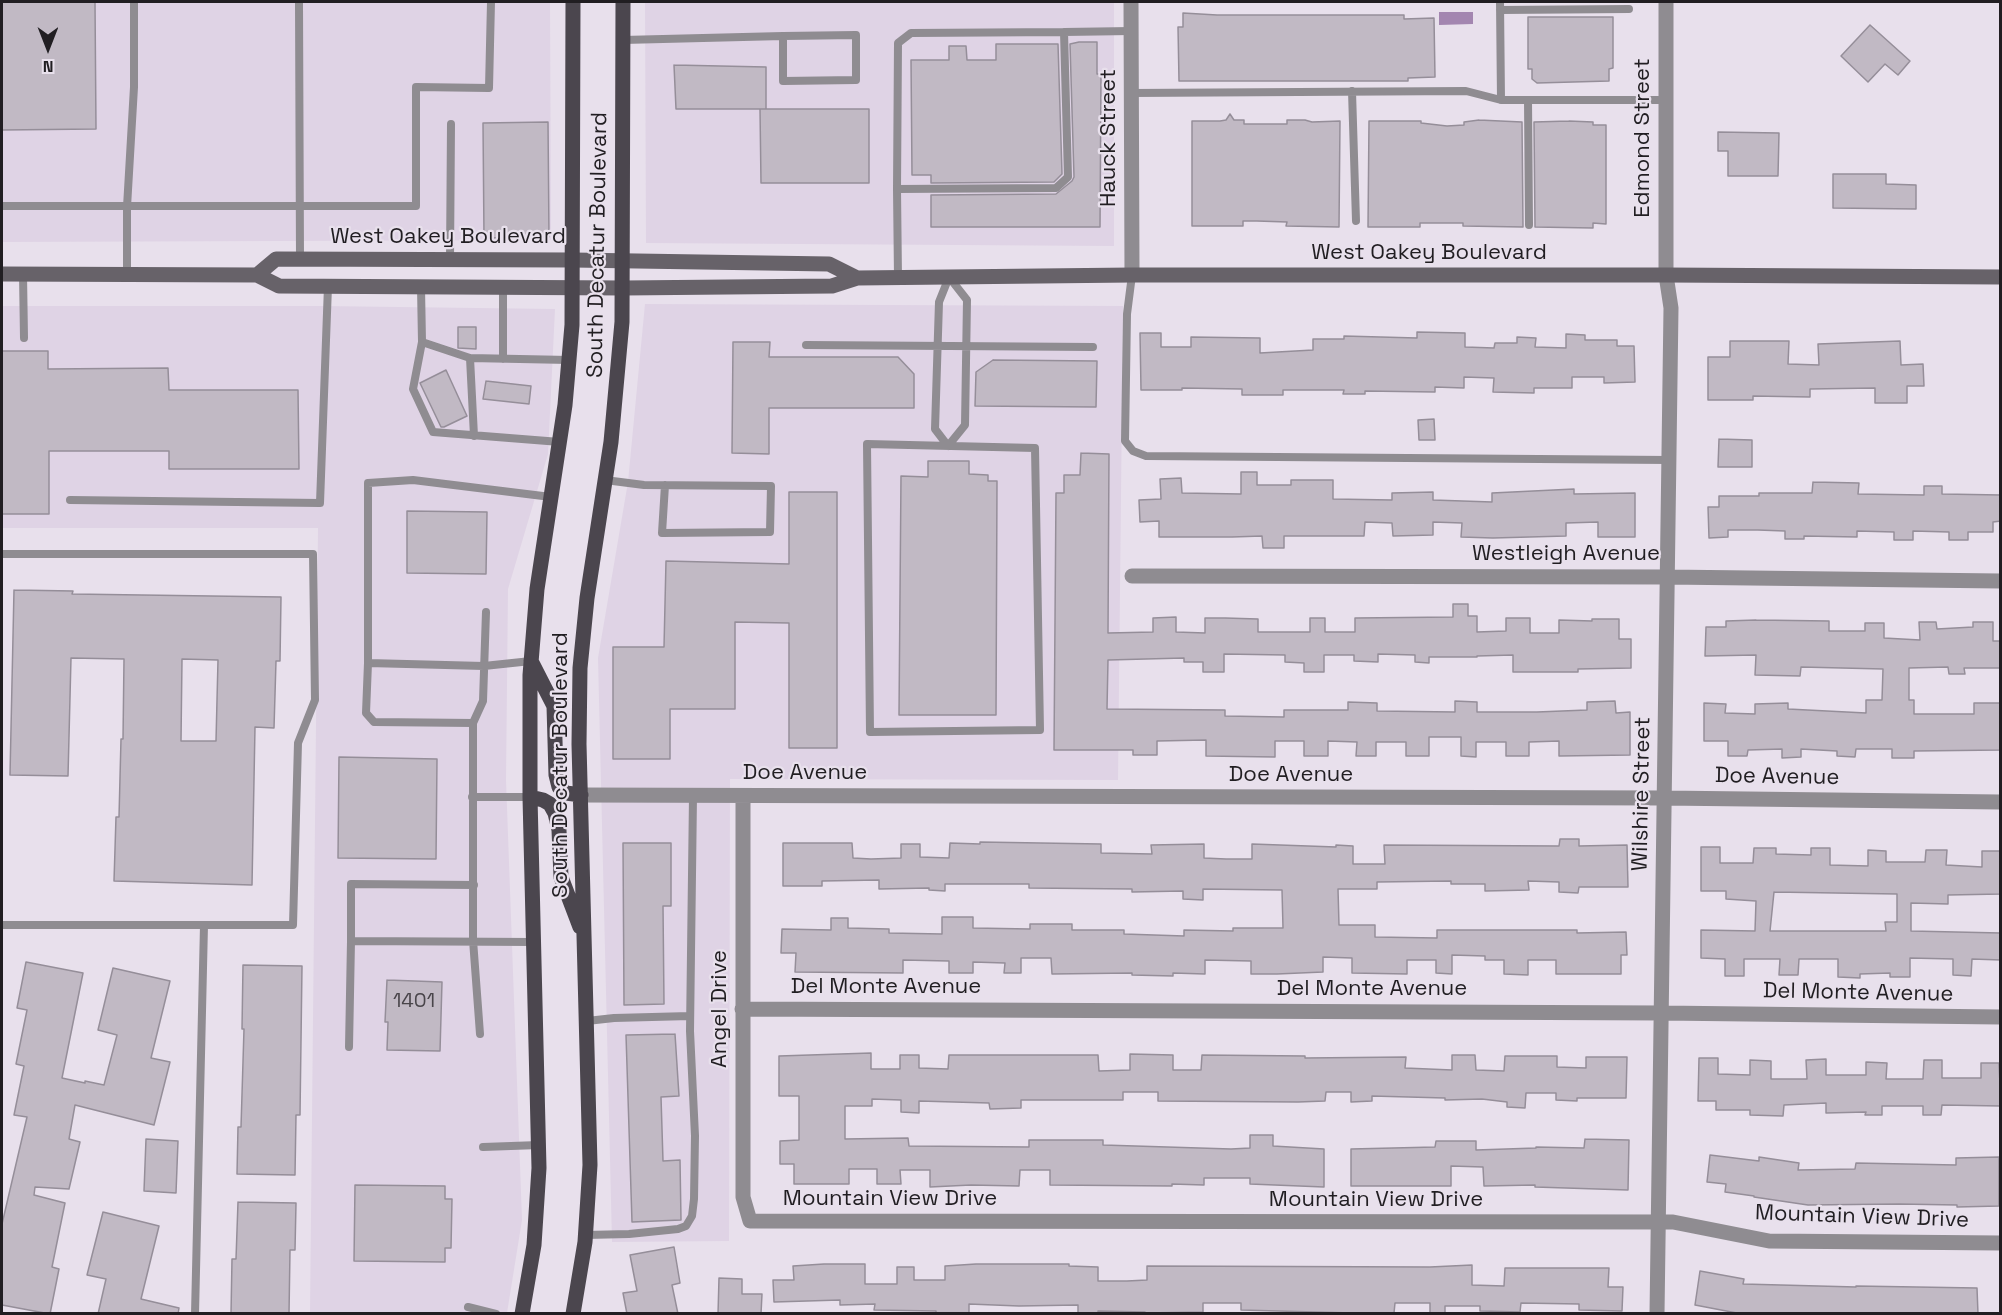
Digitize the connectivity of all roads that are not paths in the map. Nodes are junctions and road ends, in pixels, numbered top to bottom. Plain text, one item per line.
1 (134, 2) edge
2 (299, 2) edge
3 (491, 2) edge
4 (573, 2) edge
5 (623, 2) edge
6 (1131, 2) edge
7 (1665, 2) edge
8 (1500, 6) edge
9 (1629, 9) dead end
10 (1131, 31) junction
11 (1064, 32) junction
12 (783, 36) junction
13 (623, 40) junction
14 (1352, 91) junction
15 (1131, 93) junction
16 (1502, 100) junction
17 (1528, 100) junction
18 (1666, 100) junction
19 (451, 124) dead end
20 (897, 189) junction
21 (2, 206) edge
22 (127, 207) junction
23 (300, 208) junction
24 (1356, 221) dead end
25 (1529, 225) dead end
26 (300, 259) junction
27 (450, 260) junction
28 (573, 260) junction
29 (624, 261) junction
30 (2, 274) edge
31 (23, 274) junction
32 (127, 274) junction
33 (257, 275) junction
34 (1132, 275) junction
35 (1666, 275) junction
36 (949, 277) junction
37 (2001, 277) edge
38 (857, 278) junction
39 (898, 278) junction
40 (328, 286) junction
41 (421, 287) junction
42 (502, 287) junction
43 (573, 288) junction
44 (624, 288) junction
45 (24, 338) dead end
46 (422, 342) junction
47 (806, 345) dead end
48 (937, 345) junction
49 (966, 346) junction
50 (1093, 347) dead end
51 (470, 358) junction
52 (503, 358) junction
53 (569, 360) junction
54 (474, 436) junction
55 (560, 442) junction
56 (948, 446) junction
57 (1669, 460) junction
58 (605, 480) junction
59 (664, 485) junction
60 (551, 497) junction
61 (70, 500) dead end
62 (2, 554) edge
63 (1132, 576) dead end
64 (1667, 577) junction
65 (2001, 581) edge
66 (486, 612) dead end
67 (531, 661) junction
68 (368, 663) junction
69 (484, 666) junction
70 (472, 723) junction
71 (581, 795) junction
72 (693, 796) junction
73 (743, 796) junction
74 (472, 797) junction
75 (530, 797) junction
76 (1664, 798) junction
77 (2001, 802) edge
78 (474, 885) junction
79 (2, 925) edge
80 (204, 925) junction
81 (584, 938) junction
82 (473, 940) junction
83 (351, 941) junction
84 (533, 942) junction
85 (742, 1009) junction
86 (1662, 1013) junction
87 (690, 1016) junction
88 (2001, 1017) edge
89 (587, 1021) junction
90 (480, 1034) dead end
91 (350, 1047) dead end
92 (539, 1145) junction
93 (483, 1147) dead end
94 (750, 1221) joint
95 (1659, 1222) junction
96 (586, 1235) junction
97 (2001, 1243) edge
98 (468, 1307) dead end
99 (195, 1314) edge
100 (496, 1314) edge
101 (522, 1314) edge
102 (573, 1314) edge
103 (1657, 1314) edge

1 - 22 lane
2 - 23 lane
3 - 23 lane
4 - 28 main road, South Decatur Boulevard
5 - 13 main road, South Decatur Boulevard
6 - 10 street, Hauck Street
7 - 18 street, Edmond Street
8 - 9 lane
8 - 16 lane
10 - 11 lane
10 - 15 street, Hauck Street
11 - 20 lane
11 - 20 lane
12 - 12 lane
12 - 13 lane
13 - 29 main road, South Decatur Boulevard
14 - 15 lane
14 - 16 lane
14 - 24 lane
15 - 34 street, Hauck Street
16 - 17 lane
17 - 18 lane
17 - 25 lane
18 - 35 street, Edmond Street
19 - 27 lane
20 - 39 lane
21 - 22 lane
22 - 23 lane
22 - 32 lane
23 - 26 lane
26 - 27 main road, West Oakey Boulevard
26 - 33 main road, West Oakey Boulevard
27 - 28 main road, West Oakey Boulevard
28 - 29 main road, West Oakey Boulevard
28 - 43 main road, South Decatur Boulevard
29 - 38 main road, West Oakey Boulevard
29 - 44 main road, South Decatur Boulevard
30 - 31 main road, West Oakey Boulevard
31 - 32 main road, West Oakey Boulevard
31 - 45 lane
32 - 33 main road, West Oakey Boulevard
33 - 40 main road, West Oakey Boulevard
34 - 35 main road, West Oakey Boulevard
34 - 36 main road, West Oakey Boulevard
34 - 57 lane
35 - 37 main road, West Oakey Boulevard
35 - 57 street, Wilshire Street
36 - 39 main road, West Oakey Boulevard
36 - 48 lane
36 - 49 lane
38 - 39 main road, West Oakey Boulevard
38 - 44 main road, West Oakey Boulevard
40 - 41 main road, West Oakey Boulevard
40 - 61 lane
41 - 42 main road, West Oakey Boulevard
41 - 46 lane
42 - 43 main road, West Oakey Boulevard
42 - 52 lane
43 - 44 main road, West Oakey Boulevard
43 - 53 main road, South Decatur Boulevard
44 - 58 main road, South Decatur Boulevard
46 - 51 lane
46 - 54 lane
47 - 48 lane
48 - 49 lane
48 - 56 lane
49 - 50 lane
49 - 56 lane
51 - 52 lane
51 - 54 lane
52 - 53 lane
53 - 55 main road, South Decatur Boulevard
54 - 55 lane
55 - 60 main road, South Decatur Boulevard
56 - 56 lane
57 - 64 street, Wilshire Street
58 - 59 lane
58 - 71 main road, South Decatur Boulevard
59 - 59 lane
60 - 67 main road, South Decatur Boulevard
60 - 68 lane
62 - 80 lane
63 - 64 street, Westleigh Avenue
64 - 65 street, Westleigh Avenue
64 - 76 street, Wilshire Street
66 - 69 lane
67 - 69 lane
67 - 71 main road
67 - 75 main road, South Decatur Boulevard
68 - 69 lane
68 - 70 lane
69 - 70 lane
70 - 74 lane
71 - 72 street, Doe Avenue
71 - 81 main road, South Decatur Boulevard
72 - 73 street, Doe Avenue
72 - 87 lane
73 - 76 street, Doe Avenue
73 - 85 street, Angel Drive
74 - 75 lane
74 - 78 lane
75 - 81 main road
75 - 84 main road, South Decatur Boulevard
76 - 77 street, Doe Avenue
76 - 86 street, Wilshire Street
78 - 82 lane
78 - 83 lane
79 - 80 lane
80 - 99 lane
81 - 89 main road, South Decatur Boulevard
82 - 83 lane
82 - 84 lane
82 - 90 lane
83 - 91 lane
84 - 92 main road, South Decatur Boulevard
85 - 86 street, Del Monte Avenue
85 - 94 street, Angel Drive
86 - 88 street, Del Monte Avenue
86 - 95 street, Wilshire Street
87 - 89 lane
87 - 96 lane
89 - 96 main road, South Decatur Boulevard
92 - 93 lane
92 - 101 main road, South Decatur Boulevard
94 - 95 street, Mountain View Drive
95 - 97 street, Mountain View Drive
95 - 103 street, Wilshire Street
96 - 102 main road, South Decatur Boulevard
98 - 100 lane

